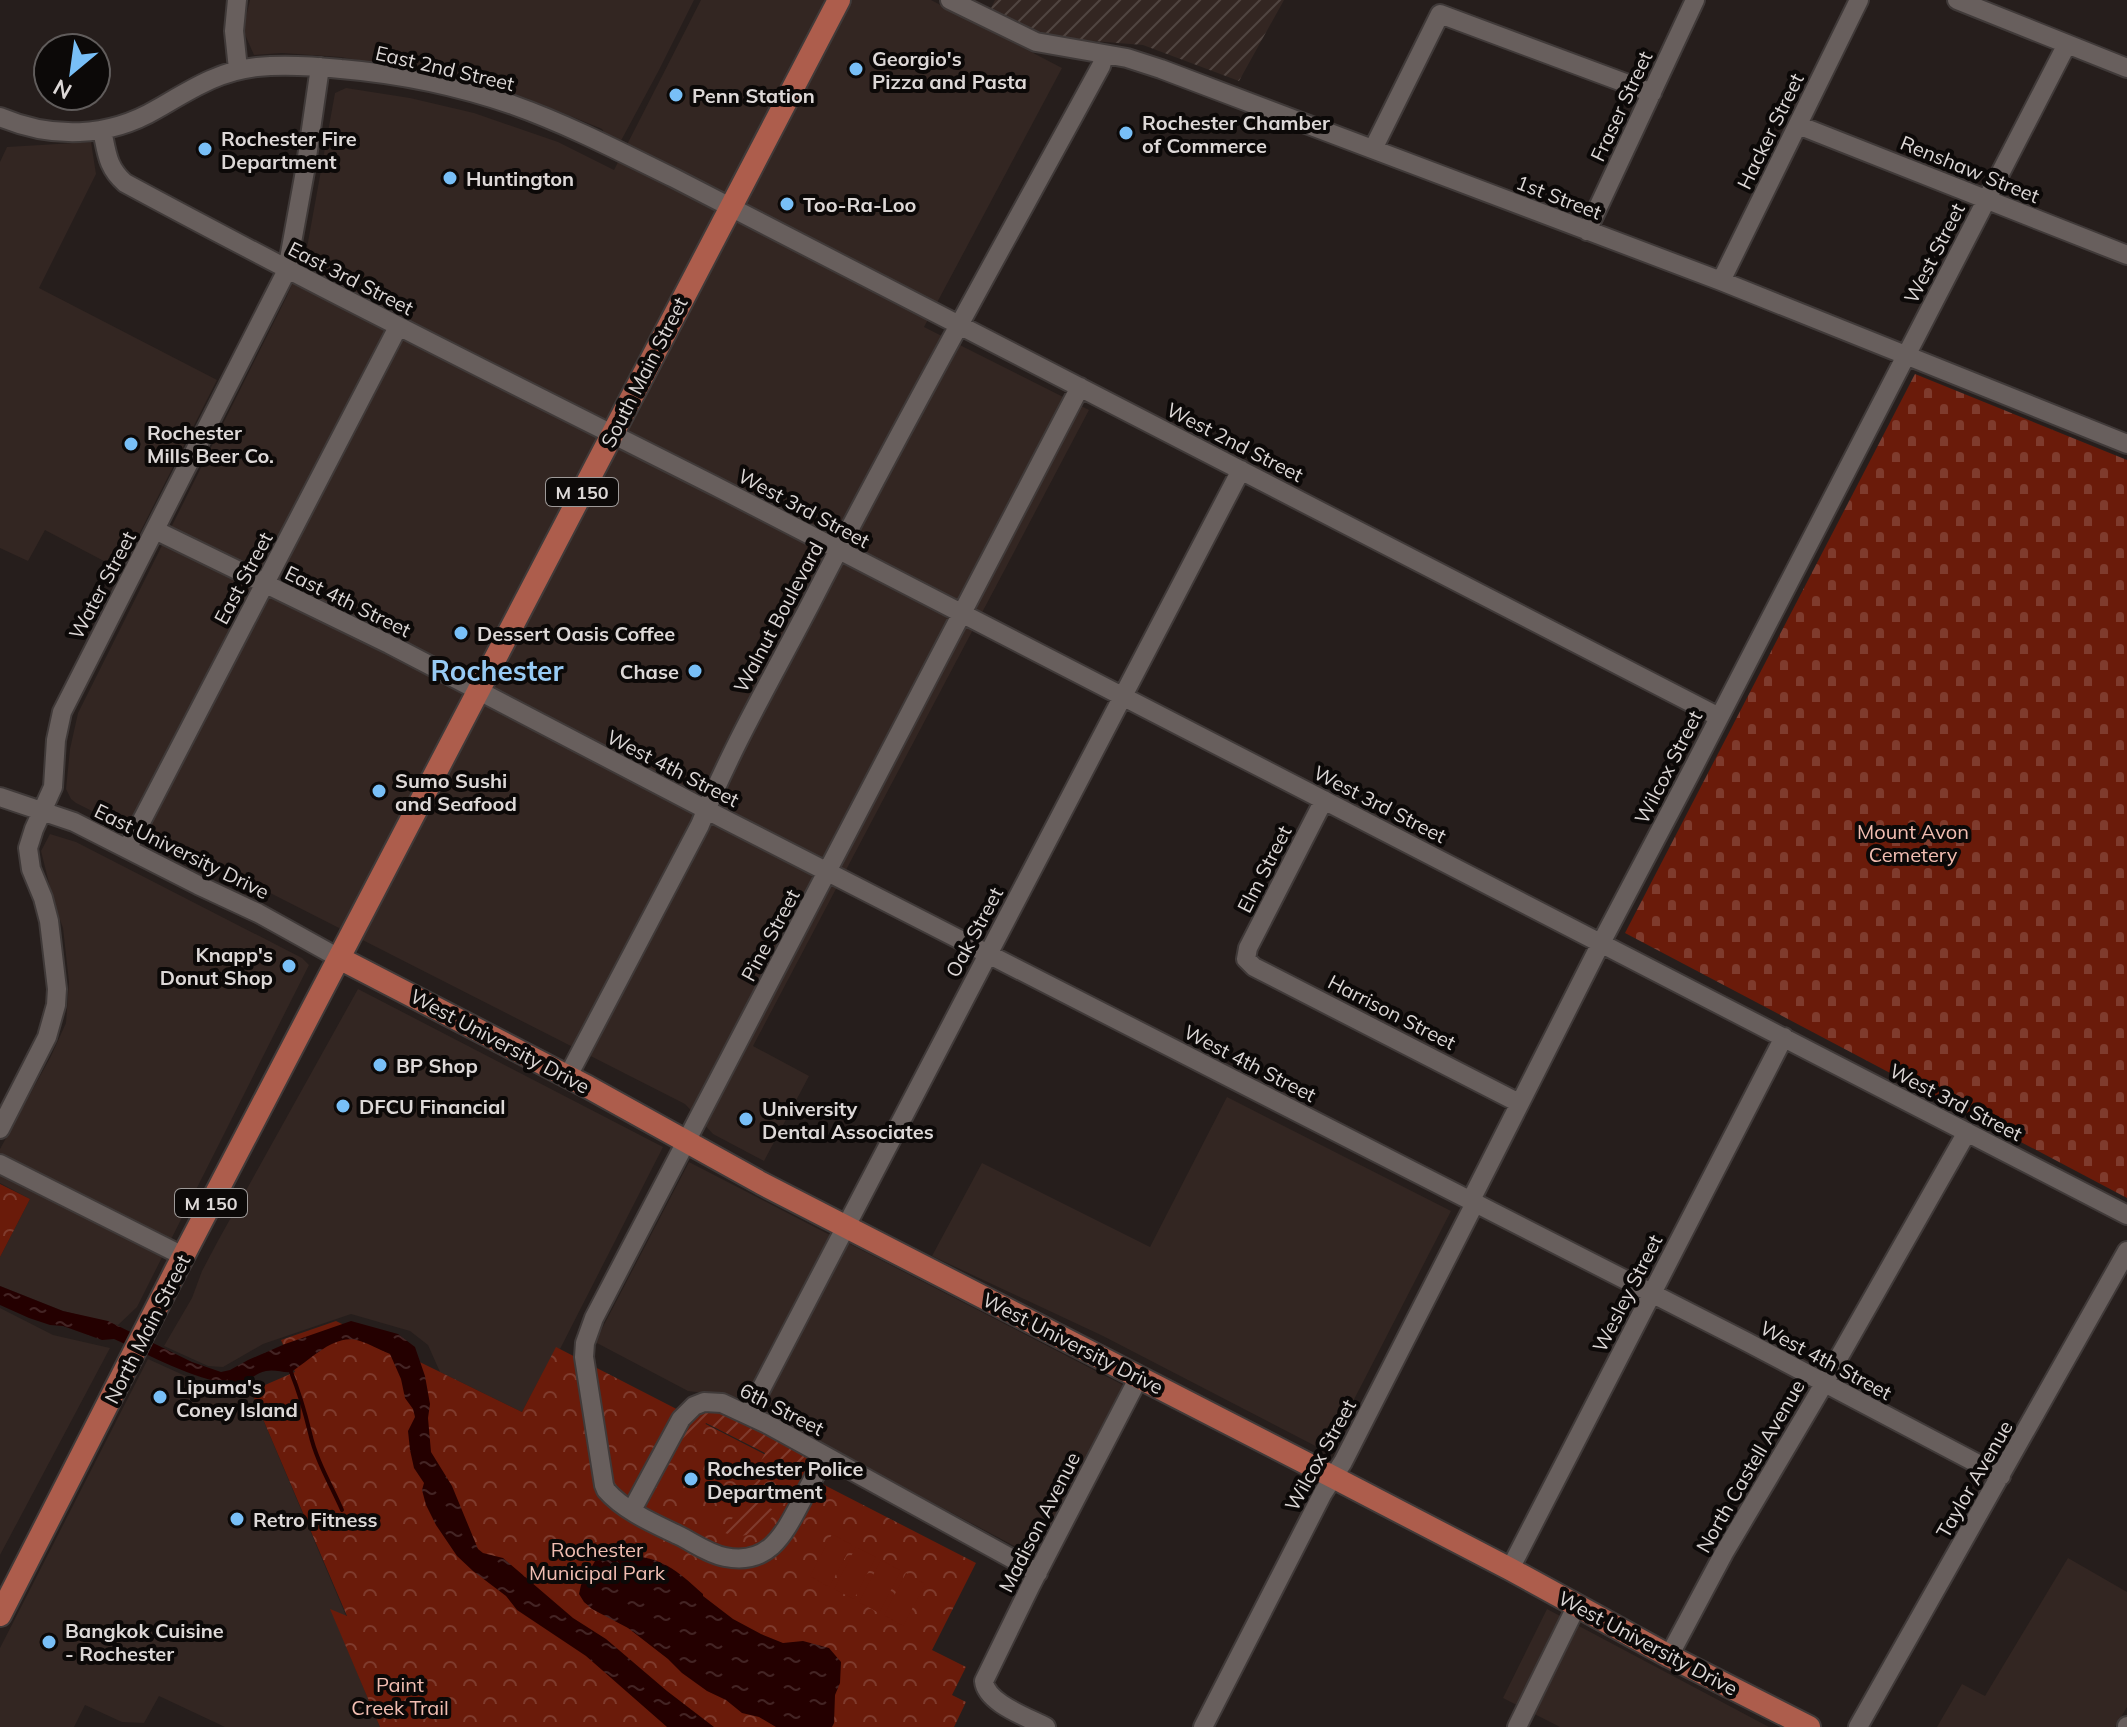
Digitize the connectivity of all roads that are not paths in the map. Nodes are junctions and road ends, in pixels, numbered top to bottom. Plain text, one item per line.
1 (237, 0) edge
2 (839, 0) edge
3 (950, 0) edge
4 (1695, 0) edge
5 (1859, 0) edge
6 (1957, 0) edge
7 (974, 5) edge
8 (2067, 44) junction
9 (1104, 55) junction
10 (320, 67) junction
11 (2127, 68) edge
12 (238, 69) junction
13 (1652, 93) junction
14 (0, 117) edge
15 (1798, 125) junction
16 (102, 130) junction
17 (1373, 149) junction
18 (1986, 199) junction
19 (730, 207) junction
20 (1587, 231) junction
21 (2127, 255) edge
22 (287, 270) junction
23 (1721, 281) junction
24 (958, 325) junction
25 (398, 327) junction
26 (1907, 355) junction
27 (1080, 387) junction
28 (612, 435) junction
29 (2127, 444) edge
30 (1241, 470) junction
31 (155, 530) junction
32 (837, 551) junction
33 (264, 585) junction
34 (962, 614) junction
35 (478, 691) junction
36 (1122, 696) junction
37 (1719, 717) junction
38 (0, 797) edge
39 (1324, 800) junction
40 (706, 810) junction
41 (42, 811) junction
42 (127, 849) junction
43 (829, 871) junction
44 (1601, 943) junction
45 (988, 953) junction
46 (339, 958) junction
47 (1246, 959) joint
48 (1784, 1037) junction
49 (568, 1076) junction
50 (1519, 1103) junction
51 (0, 1129) edge
52 (1967, 1132) junction
53 (687, 1141) junction
54 (0, 1164) edge
55 (1473, 1202) junction
56 (2127, 1215) edge
57 (846, 1226) junction
58 (2127, 1251) edge
59 (183, 1256) junction
60 (1651, 1294) junction
61 (1139, 1377) junction
62 (1823, 1383) junction
63 (748, 1414) junction
64 (826, 1457) junction
65 (2001, 1476) junction
66 (1333, 1477) junction
67 (632, 1510) junction
68 (1510, 1569) junction
69 (1038, 1573) junction
70 (1577, 1605) junction
71 (0, 1615) edge
72 (1669, 1656) junction
73 (1046, 1727) edge
74 (1203, 1727) edge
75 (1517, 1727) edge
76 (1809, 1727) edge
77 (1858, 1727) edge

1 - 12 street
2 - 19 main road, South Main Street / M 150
3 - 7 street, 1st Street
4 - 13 street, Fraser Street
5 - 15 street, Hacker Street
6 - 8 street
7 - 9 street, 1st Street
8 - 11 street
8 - 18 street, West Street
9 - 17 street, 1st Street
9 - 24 street, Walnut Boulevard
10 - 12 street, East 2nd Street
10 - 19 street, East 2nd Street
10 - 22 street, Water Street
12 - 16 street, East 2nd Street
13 - 17 street
13 - 20 street, Fraser Street
14 - 16 street, East 2nd Street
15 - 18 street, Renshaw Street
15 - 23 street, Hacker Street
16 - 22 street, East 3rd Street
17 - 20 street, 1st Street
18 - 21 street, Renshaw Street
18 - 26 street, West Street
19 - 24 street, West 2nd Street
19 - 28 main road, South Main Street / M 150
20 - 23 street, 1st Street
22 - 25 street, East 3rd Street
22 - 31 street, Water Street
23 - 26 street, 1st Street
24 - 27 street, West 2nd Street
24 - 32 street, Walnut Boulevard
25 - 28 street, East 3rd Street
25 - 33 street, East Street
26 - 29 street, 1st Street
26 - 37 street, Wilcox Street
27 - 30 street, West 2nd Street
27 - 34 street, Pine Street
28 - 32 street, West 3rd Street
28 - 35 main road, South Main Street / M 150
30 - 36 street, Oak Street
30 - 37 street, West 2nd Street
31 - 33 street, East 4th Street
31 - 41 street, Water Street
32 - 34 street, West 3rd Street
32 - 40 street, Walnut Boulevard
33 - 35 street, East 4th Street
33 - 42 street, East Street
34 - 36 street, West 3rd Street
34 - 43 street, Pine Street
35 - 40 street, West 4th Street
35 - 46 main road, South Main Street / M 150
36 - 39 street, West 3rd Street
36 - 45 street, Oak Street
37 - 44 street, Wilcox Street
38 - 41 street, East University Drive
39 - 44 street, West 3rd Street
39 - 47 street, Elm Street
40 - 43 street, West 4th Street
40 - 49 street, Walnut Boulevard
41 - 42 street, East University Drive
41 - 51 street, Water Street
42 - 46 street, East University Drive
43 - 45 street, West 4th Street
43 - 53 street, Pine Street
44 - 48 street, West 3rd Street
44 - 50 street, Wilcox Street
45 - 55 street, West 4th Street
45 - 57 street, Oak Street
46 - 49 main road, West University Drive
46 - 59 main road, North Main Street / M 150
47 - 50 street, Harrison Street
48 - 52 street, West 3rd Street
48 - 60 street, Wesley Street
49 - 53 main road, West University Drive
50 - 55 street, Wilcox Street
52 - 56 street, West 3rd Street
52 - 62 street, North Castell Avenue
53 - 57 main road, West University Drive
53 - 67 street, Pine Street
54 - 59 street
55 - 60 street, West 4th Street
55 - 66 street, Wilcox Street
57 - 61 main road, West University Drive
57 - 63 street, Oak Street
58 - 65 street, Taylor Avenue
59 - 71 main road, North Main Street / M 150
60 - 62 street, West 4th Street
60 - 68 street, Wesley Street
61 - 66 main road, West University Drive
61 - 69 street, Madison Avenue
62 - 65 street, West 4th Street
62 - 72 street, North Castell Avenue
63 - 64 street, 6th Street
63 - 67 street, 6th Street
64 - 67 street
64 - 69 street, 6th Street
65 - 77 street, Taylor Avenue
66 - 68 main road, West University Drive
66 - 74 street, Wilcox Street
68 - 70 main road, West University Drive
69 - 73 street, Madison Avenue
70 - 72 main road, West University Drive
70 - 75 street
72 - 76 main road, West University Drive

